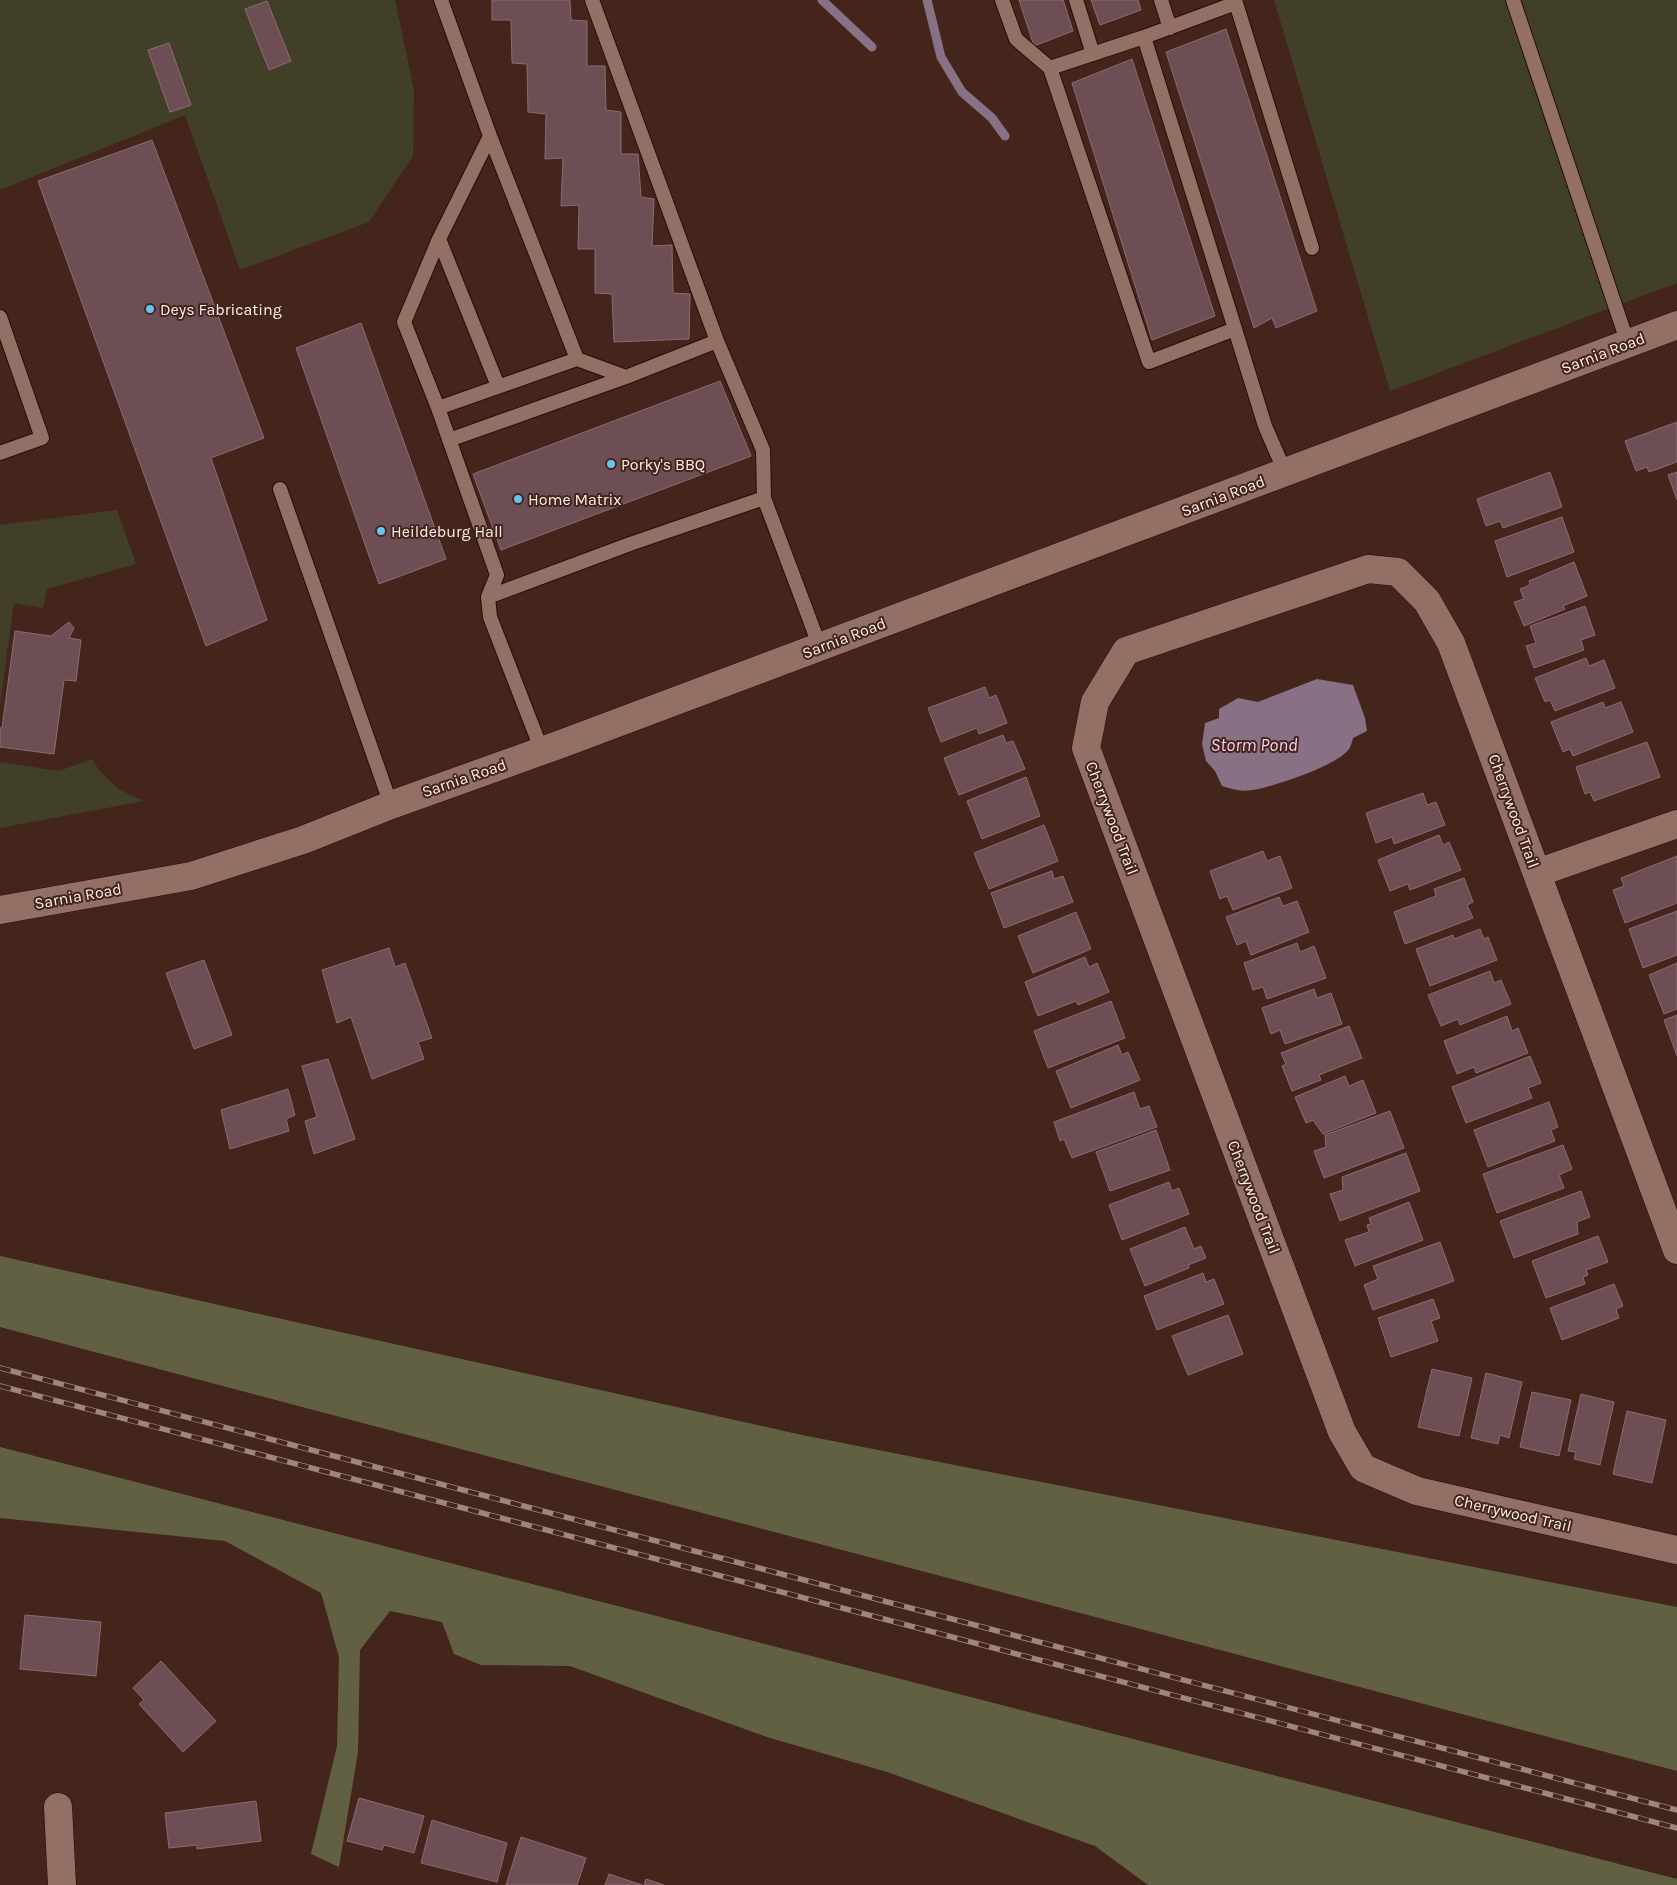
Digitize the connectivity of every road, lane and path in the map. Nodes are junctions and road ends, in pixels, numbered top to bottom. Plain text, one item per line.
1 (441, 0) edge
2 (592, 0) edge
3 (1002, 0) edge
4 (1076, 0) edge
5 (1161, 0) edge
6 (1513, 0) edge
7 (1235, 2) edge
8 (1170, 28) junction
9 (1144, 37) junction
10 (1093, 54) junction
11 (1050, 68) junction
12 (490, 136) junction
13 (439, 239) junction
14 (1312, 248) dead end
15 (0, 317) edge
16 (1677, 325) edge
17 (1235, 329) junction
18 (717, 341) junction
19 (1628, 344) junction
20 (577, 359) junction
21 (626, 378) junction
22 (498, 386) junction
23 (438, 408) junction
24 (449, 440) junction
25 (0, 453) edge
26 (1285, 472) junction
27 (280, 489) dead end
28 (764, 498) junction
29 (488, 597) junction
30 (820, 647) junction
31 (542, 751) junction
32 (391, 804) junction
33 (1677, 824) edge
34 (1537, 873) junction
35 (0, 910) edge
36 (1677, 1250) edge
37 (1677, 1550) edge
38 (58, 1807) dead end
39 (62, 1885) edge

1 - 12 lane
2 - 18 lane
3 - 11 lane
4 - 10 lane
5 - 8 lane
6 - 19 lane
7 - 8 lane
7 - 14 lane
8 - 9 lane
9 - 10 lane
9 - 17 lane
10 - 11 lane
11 - 17 lane
12 - 13 lane
12 - 20 lane
13 - 22 lane
13 - 23 lane
15 - 25 lane
16 - 19 street, Sarnia Road
17 - 26 lane
18 - 21 lane
18 - 28 lane
19 - 26 street, Sarnia Road
20 - 21 lane
20 - 22 lane
21 - 24 lane
22 - 23 lane
23 - 24 lane
24 - 29 lane
26 - 30 street, Sarnia Road
27 - 32 lane
28 - 29 lane
28 - 30 lane
29 - 31 lane
30 - 31 street, Sarnia Road
31 - 32 street, Sarnia Road
32 - 35 street, Sarnia Road
33 - 34 street
34 - 36 street, Cherrywood Trail
34 - 37 street, Cherrywood Trail
38 - 39 street

